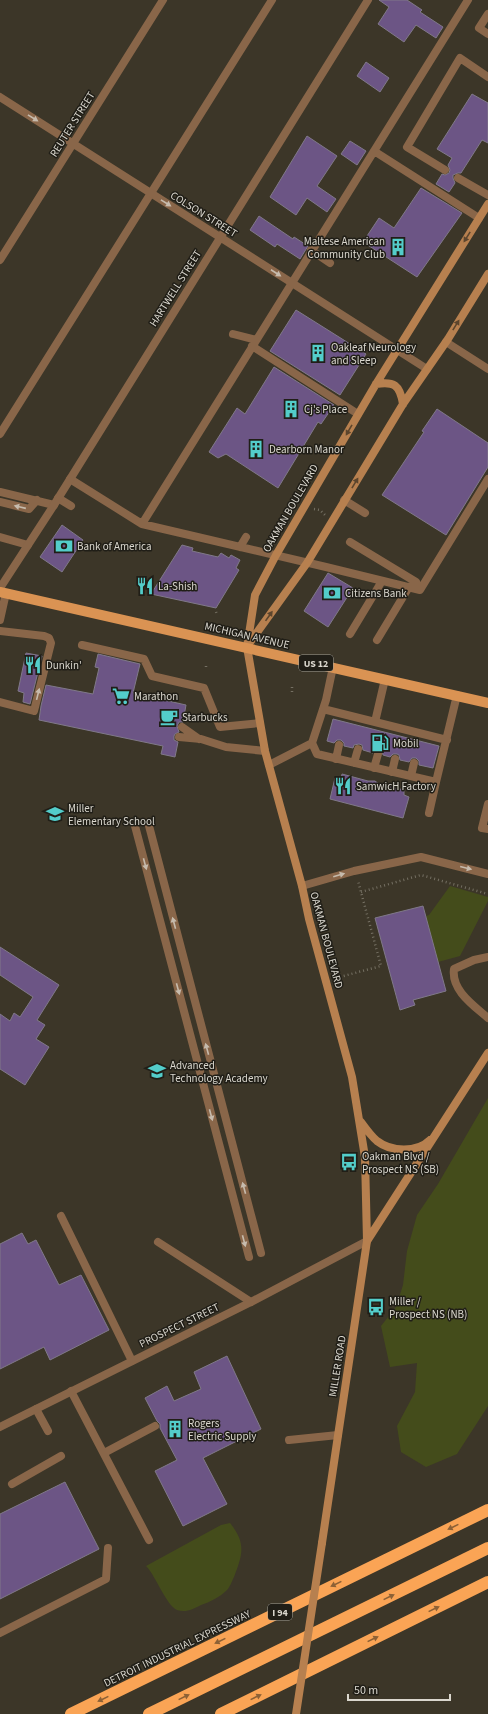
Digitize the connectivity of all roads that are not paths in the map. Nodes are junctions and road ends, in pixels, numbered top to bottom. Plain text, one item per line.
1 (163, 0) edge
2 (272, 0) edge
3 (368, 0) edge
4 (468, 0) edge
5 (488, 14) edge
6 (488, 34) edge
7 (488, 77) edge
8 (0, 98) edge
9 (73, 144) junction
10 (374, 151) junction
11 (445, 170) dead end
12 (458, 178) dead end
13 (151, 194) junction
14 (488, 195) edge
15 (488, 204) edge
16 (479, 218) junction
17 (220, 237) junction
18 (311, 250) junction
19 (0, 260) edge
20 (330, 263) dead end
21 (488, 274) edge
22 (291, 282) junction
23 (233, 334) dead end
24 (446, 342) junction
25 (254, 343) junction
26 (397, 350) junction
27 (427, 369) junction
28 (488, 369) edge
29 (376, 384) junction
30 (403, 404) junction
31 (358, 414) junction
32 (0, 434) edge
33 (70, 479) junction
34 (488, 479) edge
35 (0, 492) edge
36 (38, 500) junction
37 (344, 500) junction
38 (56, 501) junction
39 (0, 502) edge
40 (71, 506) dead end
41 (365, 513) dead end
42 (142, 524) junction
43 (0, 537) edge
44 (246, 537) dead end
45 (350, 542) dead end
46 (28, 545) junction
47 (240, 547) junction
48 (276, 555) junction
49 (307, 562) junction
50 (382, 581) junction
51 (412, 585) junction
52 (2, 591) edge
53 (0, 620) edge
54 (0, 631) edge
55 (350, 634) dead end
56 (377, 640) dead end
57 (82, 645) dead end
58 (247, 648) junction
59 (333, 667) junction
60 (385, 679) junction
61 (457, 695) junction
62 (0, 702) edge
63 (488, 703) edge
64 (323, 709) junction
65 (375, 722) junction
66 (260, 723) junction
67 (182, 727) dead end
68 (179, 738) dead end
69 (200, 740) junction
70 (447, 740) junction
71 (312, 743) junction
72 (339, 744) dead end
73 (358, 749) dead end
74 (265, 750) junction
75 (378, 754) dead end
76 (336, 759) junction
77 (396, 759) dead end
78 (354, 763) junction
79 (414, 763) dead end
80 (269, 765) junction
81 (374, 768) junction
82 (392, 772) junction
83 (411, 776) junction
84 (436, 782) junction
85 (488, 804) edge
86 (429, 813) dead end
87 (148, 822) dead end
88 (135, 826) dead end
89 (488, 829) edge
90 (488, 874) edge
91 (302, 886) junction
92 (488, 957) edge
93 (488, 1018) edge
94 (488, 1054) edge
95 (359, 1118) junction
96 (440, 1128) junction
97 (61, 1216) dead end
98 (367, 1241) junction
99 (158, 1242) dead end
100 (261, 1253) dead end
101 (249, 1257) dead end
102 (251, 1302) junction
103 (132, 1361) junction
104 (71, 1391) junction
105 (36, 1408) junction
106 (155, 1426) dead end
107 (0, 1427) edge
108 (48, 1431) dead end
109 (338, 1435) junction
110 (289, 1440) dead end
111 (104, 1453) junction
112 (61, 1456) dead end
113 (12, 1484) dead end
114 (488, 1510) edge
115 (149, 1540) dead end
116 (108, 1548) dead end
117 (488, 1548) edge
118 (488, 1582) edge
119 (0, 1633) edge
120 (71, 1714) edge
121 (149, 1714) edge
122 (221, 1714) edge
123 (296, 1714) edge

1 - 9 street, REUTER STREET
2 - 13 street
3 - 17 street, HARTWELL STREET
4 - 10 street
5 - 6 street
7 - 11 street
8 -> 9 street, COLSON STREET
9 - 13 street, COLSON STREET
9 - 19 street, REUTER STREET
10 - 16 street
10 - 18 street
12 - 14 street
13 -> 17 street, COLSON STREET
13 - 32 street
15 - 16 main road, OAKMAN BOULEVARD
16 -> 26 main road, OAKMAN BOULEVARD
17 -> 22 street, COLSON STREET
17 - 33 street, HARTWELL STREET
18 - 20 street
18 - 22 street
24 -> 21 main road
22 - 25 street
22 - 26 street, COLSON STREET
23 - 25 street
24 - 27 main road
24 - 28 street
25 - 31 street
25 - 42 street
26 - 27 street, COLSON STREET
26 - 29 main road, OAKMAN BOULEVARD
27 - 30 main road
29 - 30 main road
29 - 31 main road, OAKMAN BOULEVARD
37 -> 30 main road
31 -> 48 main road, OAKMAN BOULEVARD
33 - 38 street, HARTWELL STREET
33 - 42 street
34 - 51 street
35 - 36 street
36 - 38 street
36 -> 39 street
37 - 41 street
37 - 49 main road
38 - 40 street
38 - 46 street, HARTWELL STREET
42 - 47 street
43 - 46 street
44 - 47 street
45 - 51 street
46 - 52 street, HARTWELL STREET
47 - 48 street
48 - 49 street
48 - 58 main road, OAKMAN BOULEVARD
49 - 50 street
58 -> 49 main road
50 - 51 street
50 - 55 street
51 - 56 street
52 - 53 street
52 - 58 main road, MICHIGAN AVENUE / US 12
62 -> 54 street
57 - 66 street
58 - 59 main road, MICHIGAN AVENUE / US 12
58 - 66 main road, OAKMAN BOULEVARD
59 - 60 main road, MICHIGAN AVENUE / US 12
59 - 64 street
60 - 61 main road, MICHIGAN AVENUE / US 12
60 - 65 street
61 - 63 main road, MICHIGAN AVENUE / US 12
61 - 70 street
64 - 65 street
64 - 71 street
65 - 70 street
66 - 74 main road, OAKMAN BOULEVARD
67 - 69 street
68 - 69 street
69 - 74 street
70 - 84 street
71 - 76 street
71 - 80 street
72 - 76 street
73 - 78 street
74 - 80 main road, OAKMAN BOULEVARD
75 - 81 street
76 - 78 street
77 - 82 street
78 - 81 street
79 - 83 street
80 - 91 main road, OAKMAN BOULEVARD
81 - 82 street
82 - 83 street
83 - 84 street
84 - 86 street
85 - 89 street
100 -> 87 street
88 -> 101 street
91 -> 90 street
91 - 95 main road, OAKMAN BOULEVARD
92 - 93 street
94 - 96 main road, MILLER ROAD
95 - 96 main road
95 - 98 main road, OAKMAN BOULEVARD
96 - 98 main road, MILLER ROAD
97 - 103 street
98 - 102 street, PROSPECT STREET
98 - 109 main road, MILLER ROAD
99 - 102 street
102 - 103 street, PROSPECT STREET
103 - 104 street, PROSPECT STREET
104 - 105 street, PROSPECT STREET
104 - 111 street
105 - 107 street, PROSPECT STREET
105 - 108 street
106 - 111 street
109 - 110 street
109 - 123 main road, MILLER ROAD, bridge
111 - 115 street
112 - 113 street
114 -> 120 highway, DETROIT INDUSTRIAL EXPRESSWAY / I 94
116 - 119 street
121 -> 117 highway
122 -> 118 highway

